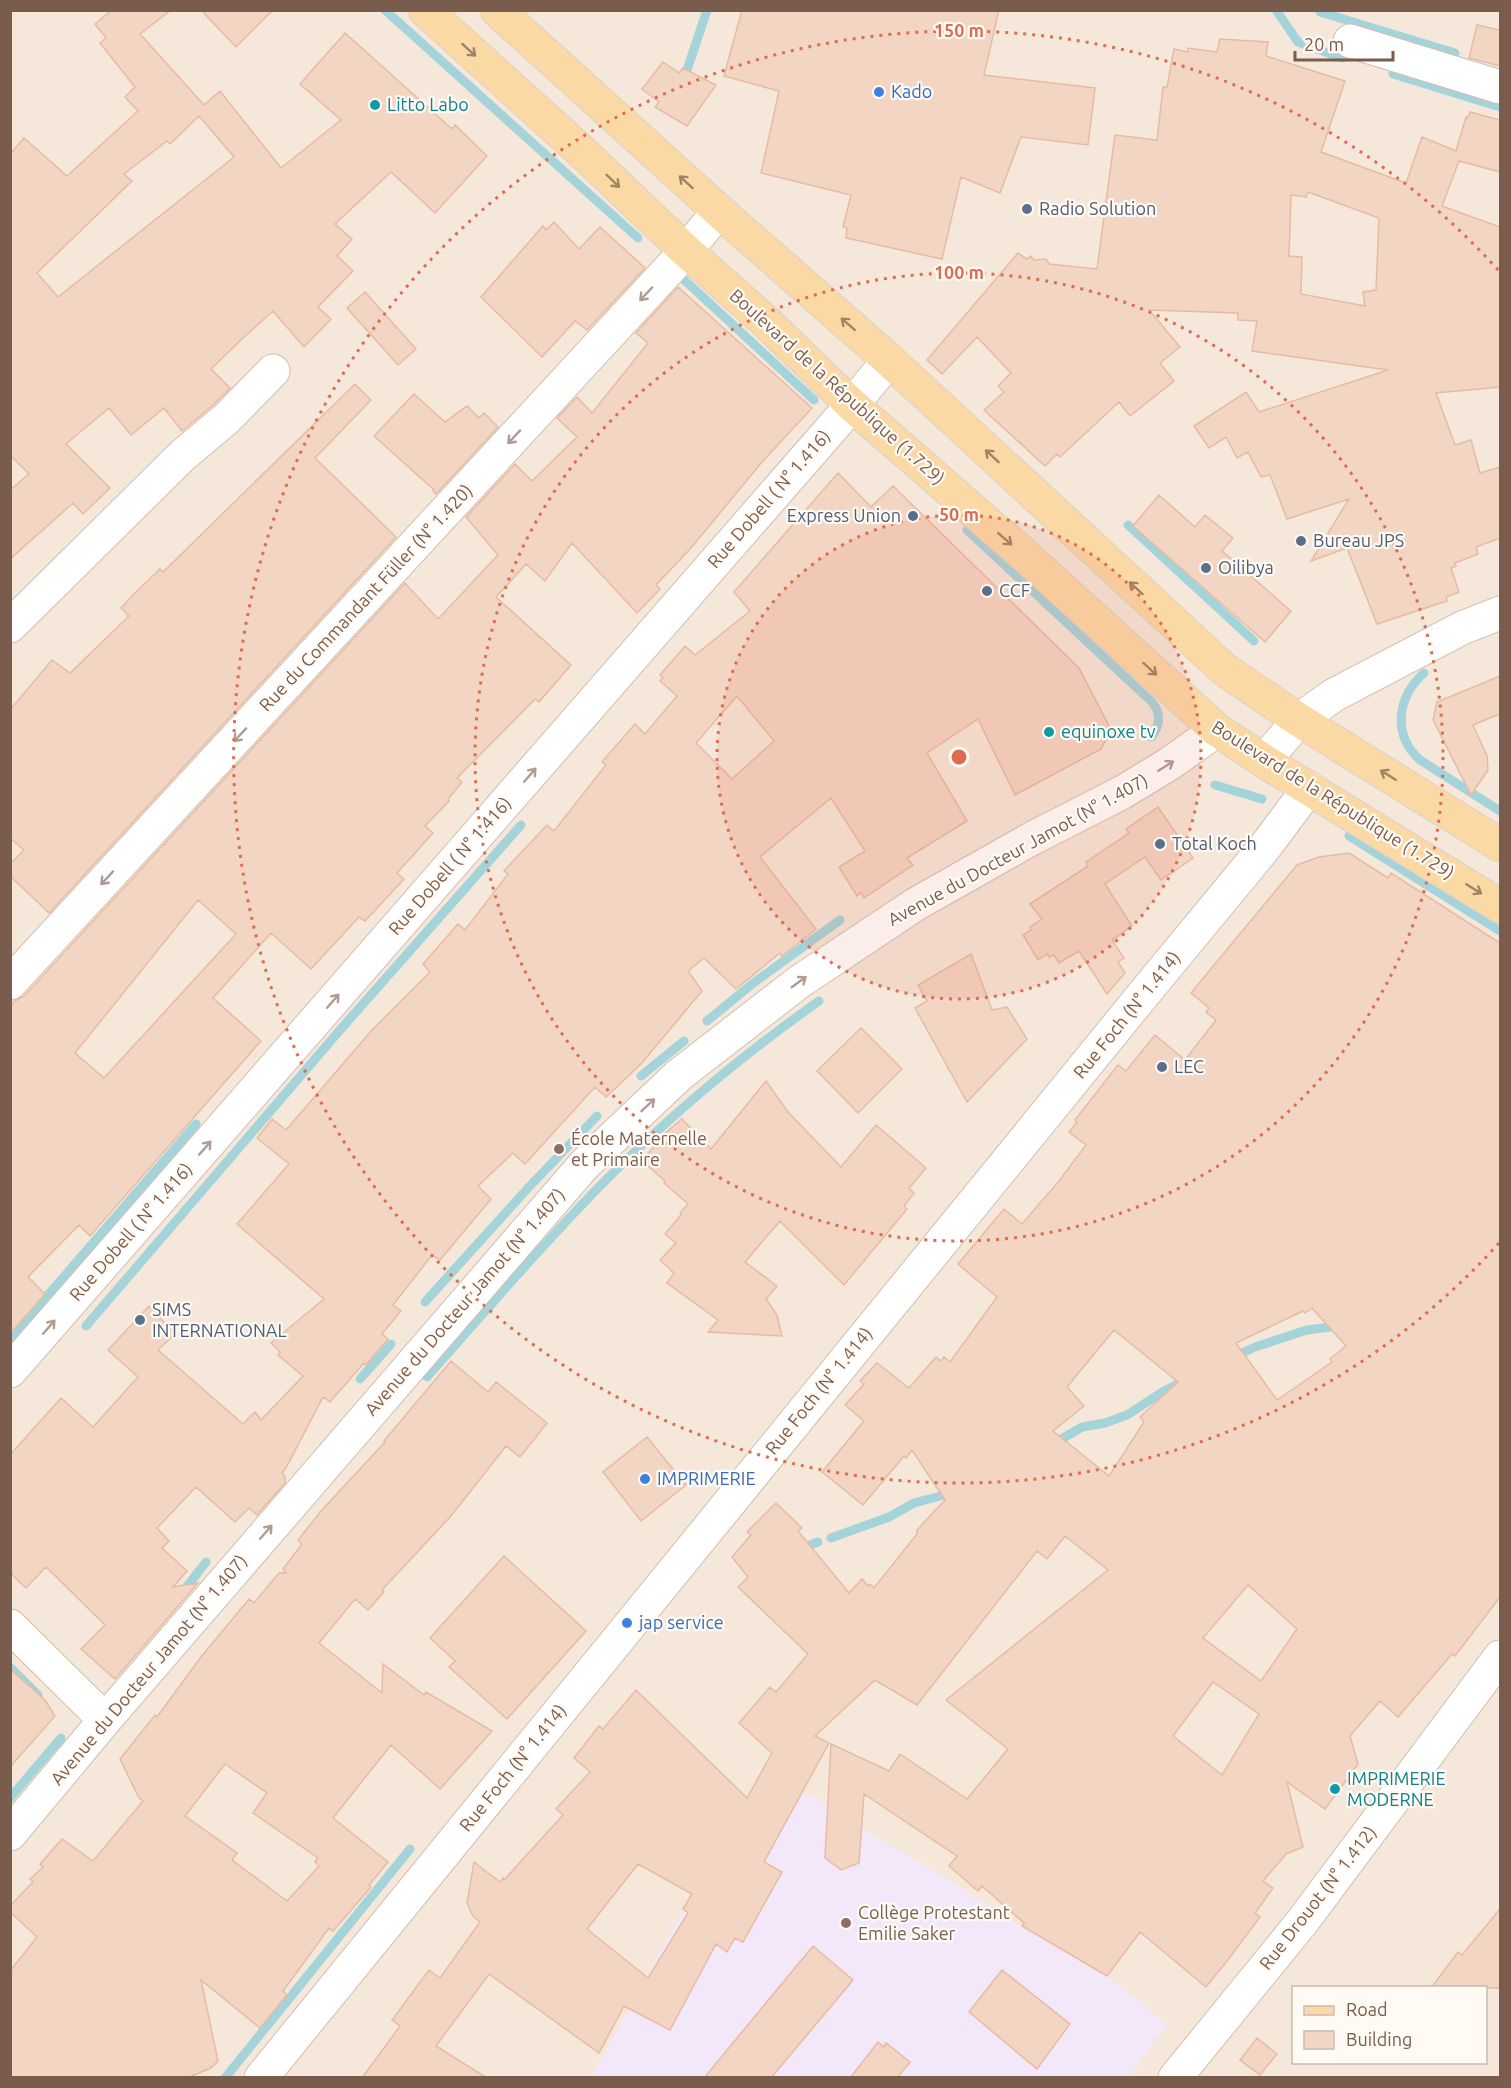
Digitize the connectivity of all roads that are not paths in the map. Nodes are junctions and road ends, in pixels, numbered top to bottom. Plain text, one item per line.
1 (425, 10) edge
2 (497, 10) edge
3 (1350, 41) dead end
4 (1500, 87) edge
5 (719, 211) junction
6 (686, 251) junction
7 (889, 360) junction
8 (273, 371) dead end
9 (852, 405) junction
10 (1500, 613) edge
11 (10, 626) edge
12 (1299, 720) junction
13 (1217, 730) junction
14 (1264, 761) junction
15 (1309, 788) junction
16 (1500, 845) edge
17 (1500, 906) edge
18 (10, 983) edge
19 (10, 1371) edge
20 (10, 1626) edge
21 (1500, 1657) edge
22 (105, 1720) junction
23 (10, 1834) edge
24 (261, 2078) edge
25 (1175, 2078) edge

1 -> 6 main road, Boulevard de la République (1.729)
5 -> 2 main road
3 - 4 street
5 - 6 street, Rue du Commandant Füller (N° 1.420)
7 -> 5 main road
6 - 9 main road, Boulevard de la République (1.729)
6 -> 18 street, Rue du Commandant Füller (N° 1.420)
7 - 9 street, Rue Dobell ( N° 1.416)
12 -> 7 main road
8 - 11 street
9 -> 13 main road, Boulevard de la République (1.729)
19 -> 9 street, Rue Dobell ( N° 1.416)
10 - 12 street
12 - 14 street
16 -> 12 main road
13 - 14 main road, Boulevard de la République (1.729)
22 -> 13 street, Avenue du Docteur Jamot (N° 1.407)
14 - 15 main road, Boulevard de la République (1.729)
15 -> 17 main road, Boulevard de la République (1.729)
15 - 24 street, Rue Foch (N° 1.414)
20 - 22 street
21 - 25 street, Rue Drouot (N° 1.412)
22 - 23 street, Avenue du Docteur Jamot (N° 1.407)

